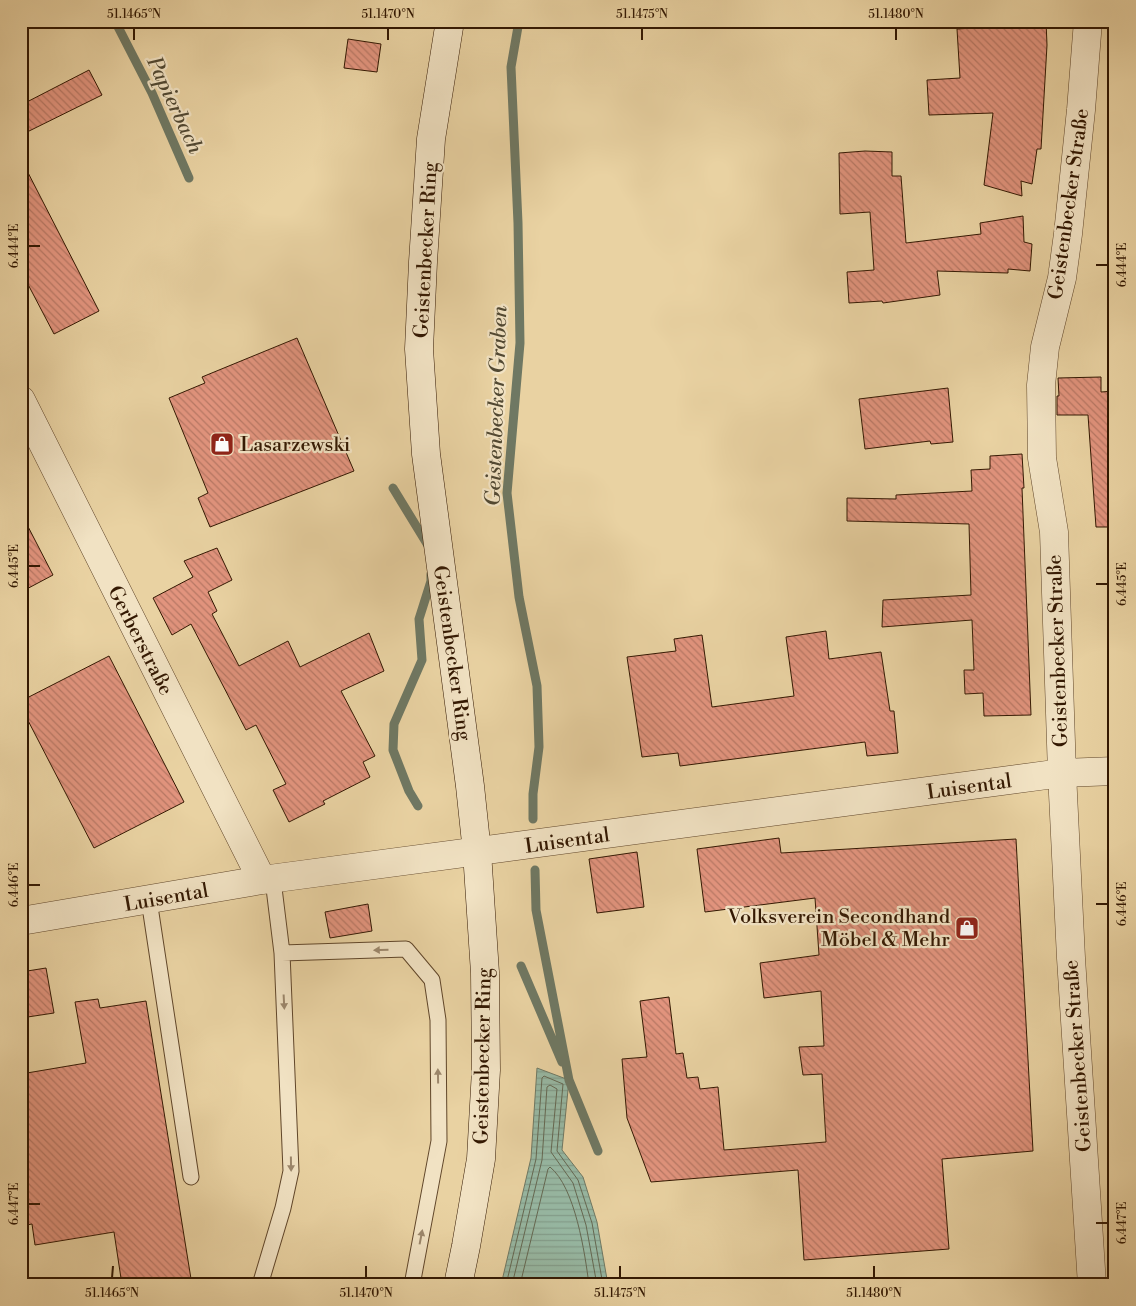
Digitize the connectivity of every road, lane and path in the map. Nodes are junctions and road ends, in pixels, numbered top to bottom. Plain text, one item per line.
1 (450, 21) edge
2 (1088, 21) edge
3 (21, 400) edge
4 (1115, 770) edge
5 (1062, 773) junction
6 (477, 852) junction
7 (267, 880) junction
8 (150, 900) junction
9 (21, 921) edge
10 (282, 953) junction
11 (191, 1177) dead end
12 (260, 1285) edge
13 (412, 1285) edge
14 (458, 1285) edge
15 (1092, 1285) edge

1 - 6 street, Geistenbecker Ring
2 - 5 street, Geistenbecker Straße
3 - 7 street, Gerberstraße
4 - 5 street, Luisental
5 - 6 street, Luisental
5 - 15 street, Geistenbecker Straße
6 - 7 street, Luisental
6 - 14 street, Geistenbecker Ring
7 - 8 street, Luisental
7 - 10 lane
8 - 9 street, Luisental
8 - 11 lane
10 -> 12 lane
13 -> 10 lane

